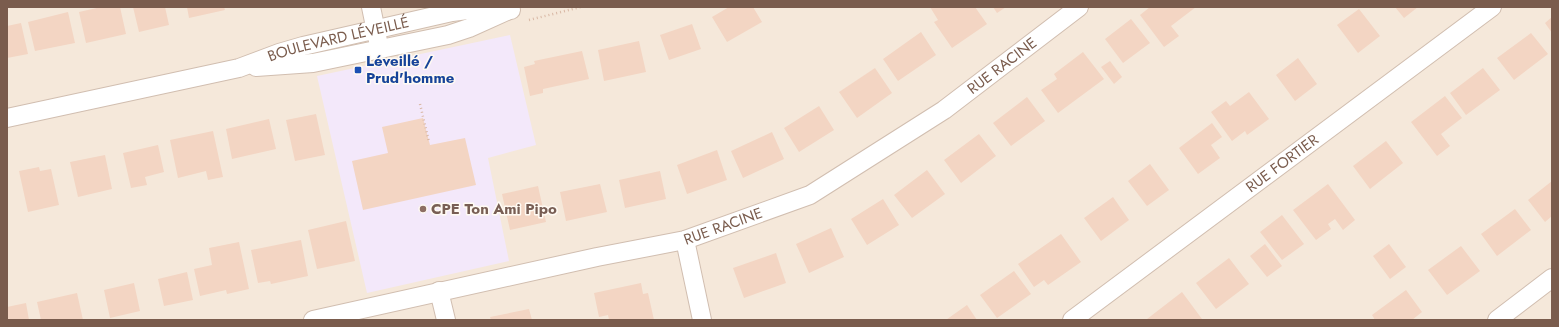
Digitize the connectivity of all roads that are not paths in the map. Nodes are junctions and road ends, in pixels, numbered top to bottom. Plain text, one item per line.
1 (371, 7) edge
2 (1079, 7) edge
3 (1492, 7) edge
4 (516, 8) edge
5 (376, 29) junction
6 (380, 49) junction
7 (240, 68) junction
8 (7, 118) edge
9 (685, 240) junction
10 (1552, 278) edge
11 (439, 291) junction
12 (313, 320) edge
13 (446, 320) edge
14 (702, 320) edge
15 (1072, 320) edge
16 (1497, 320) edge

1 - 5 street
2 - 9 street, RUE RACINE
3 - 15 street, RUE FORTIER
4 - 5 street, BOULEVARD LÉVEILLÉ
4 - 6 street, BOULEVARD LÉVEILLÉ
5 - 6 street
5 - 7 street, BOULEVARD LÉVEILLÉ
6 - 7 street, BOULEVARD LÉVEILLÉ
7 - 8 street, BOULEVARD LÉVEILLÉ
9 - 11 street, RUE RACINE
9 - 14 street
10 - 16 street
11 - 12 street, RUE RACINE
11 - 13 street

